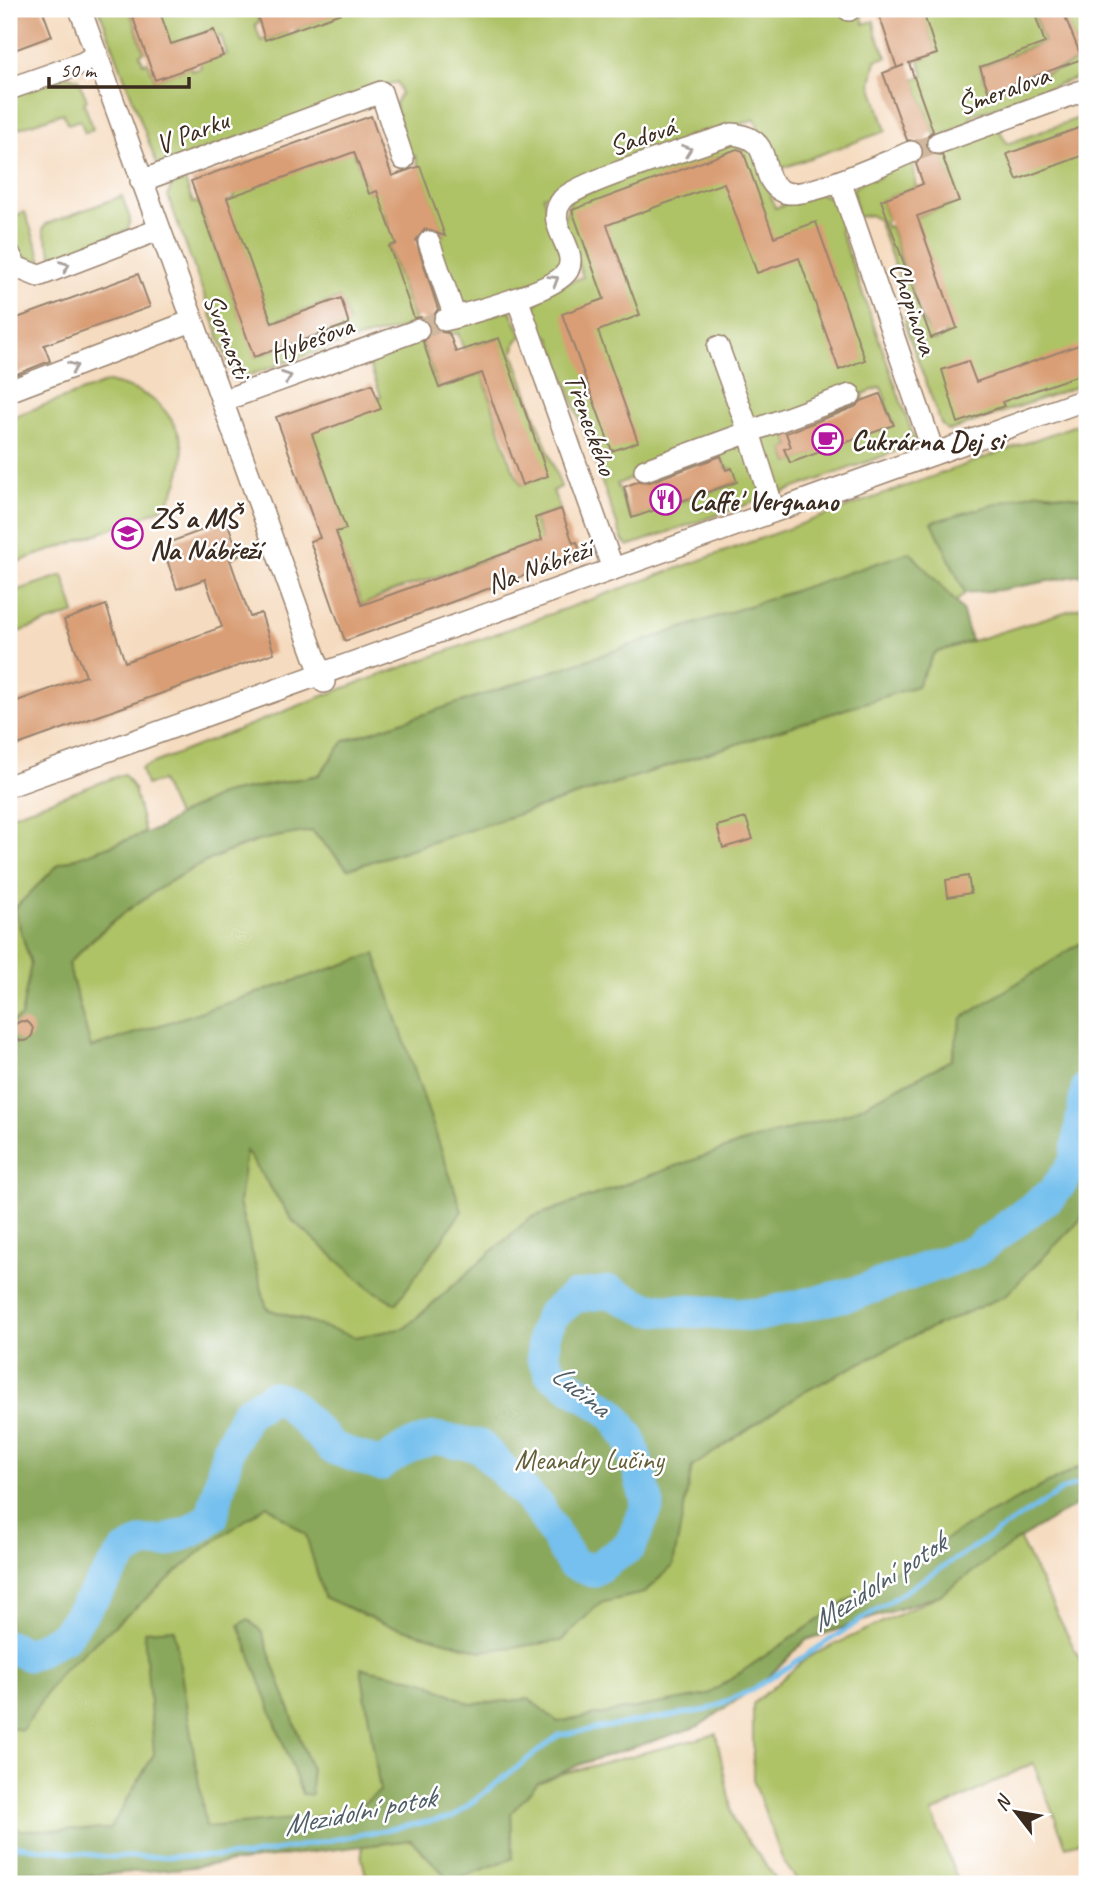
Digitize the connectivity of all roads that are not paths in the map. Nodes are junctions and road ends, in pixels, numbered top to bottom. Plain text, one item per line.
1 (80, 9) edge
2 (97, 54) junction
3 (9, 89) edge
4 (1087, 89) edge
5 (938, 143) tunnel mouth
6 (911, 152) tunnel mouth
7 (402, 159) dead end
8 (141, 181) junction
9 (840, 181) junction
10 (158, 230) junction
11 (429, 242) dead end
12 (9, 253) edge
13 (517, 298) junction
14 (192, 321) junction
15 (418, 330) tunnel mouth
16 (718, 347) dead end
17 (9, 391) edge
18 (850, 395) dead end
19 (1087, 398) edge
20 (222, 401) junction
21 (749, 432) junction
22 (934, 454) junction
23 (645, 470) dead end
24 (774, 511) junction
25 (613, 569) junction
26 (322, 678) junction
27 (9, 786) edge

1 - 2 street, Svornosti
2 - 3 street
2 - 8 street, Svornosti
4 - 5 street, Šmeralova
6 - 9 street, Sadová
7 - 8 street, V Parku
8 - 10 street, Svornosti
13 -> 9 street, Sadová
9 - 22 street, Chopinova
12 -> 10 street
10 - 14 street, Svornosti
11 - 13 street, Sadová
13 - 25 street, Třeneckého
17 -> 14 street
14 - 20 street, Svornosti
20 -> 15 street, Hybešova
16 - 21 street
18 - 21 street
19 - 22 street, Na Nábřeží
20 - 26 street, Svornosti
21 - 23 street
21 - 24 street
22 - 24 street, Na Nábřeží
24 - 25 street, Na Nábřeží
25 - 26 street, Na Nábřeží
26 - 27 street, Na Nábřeží

